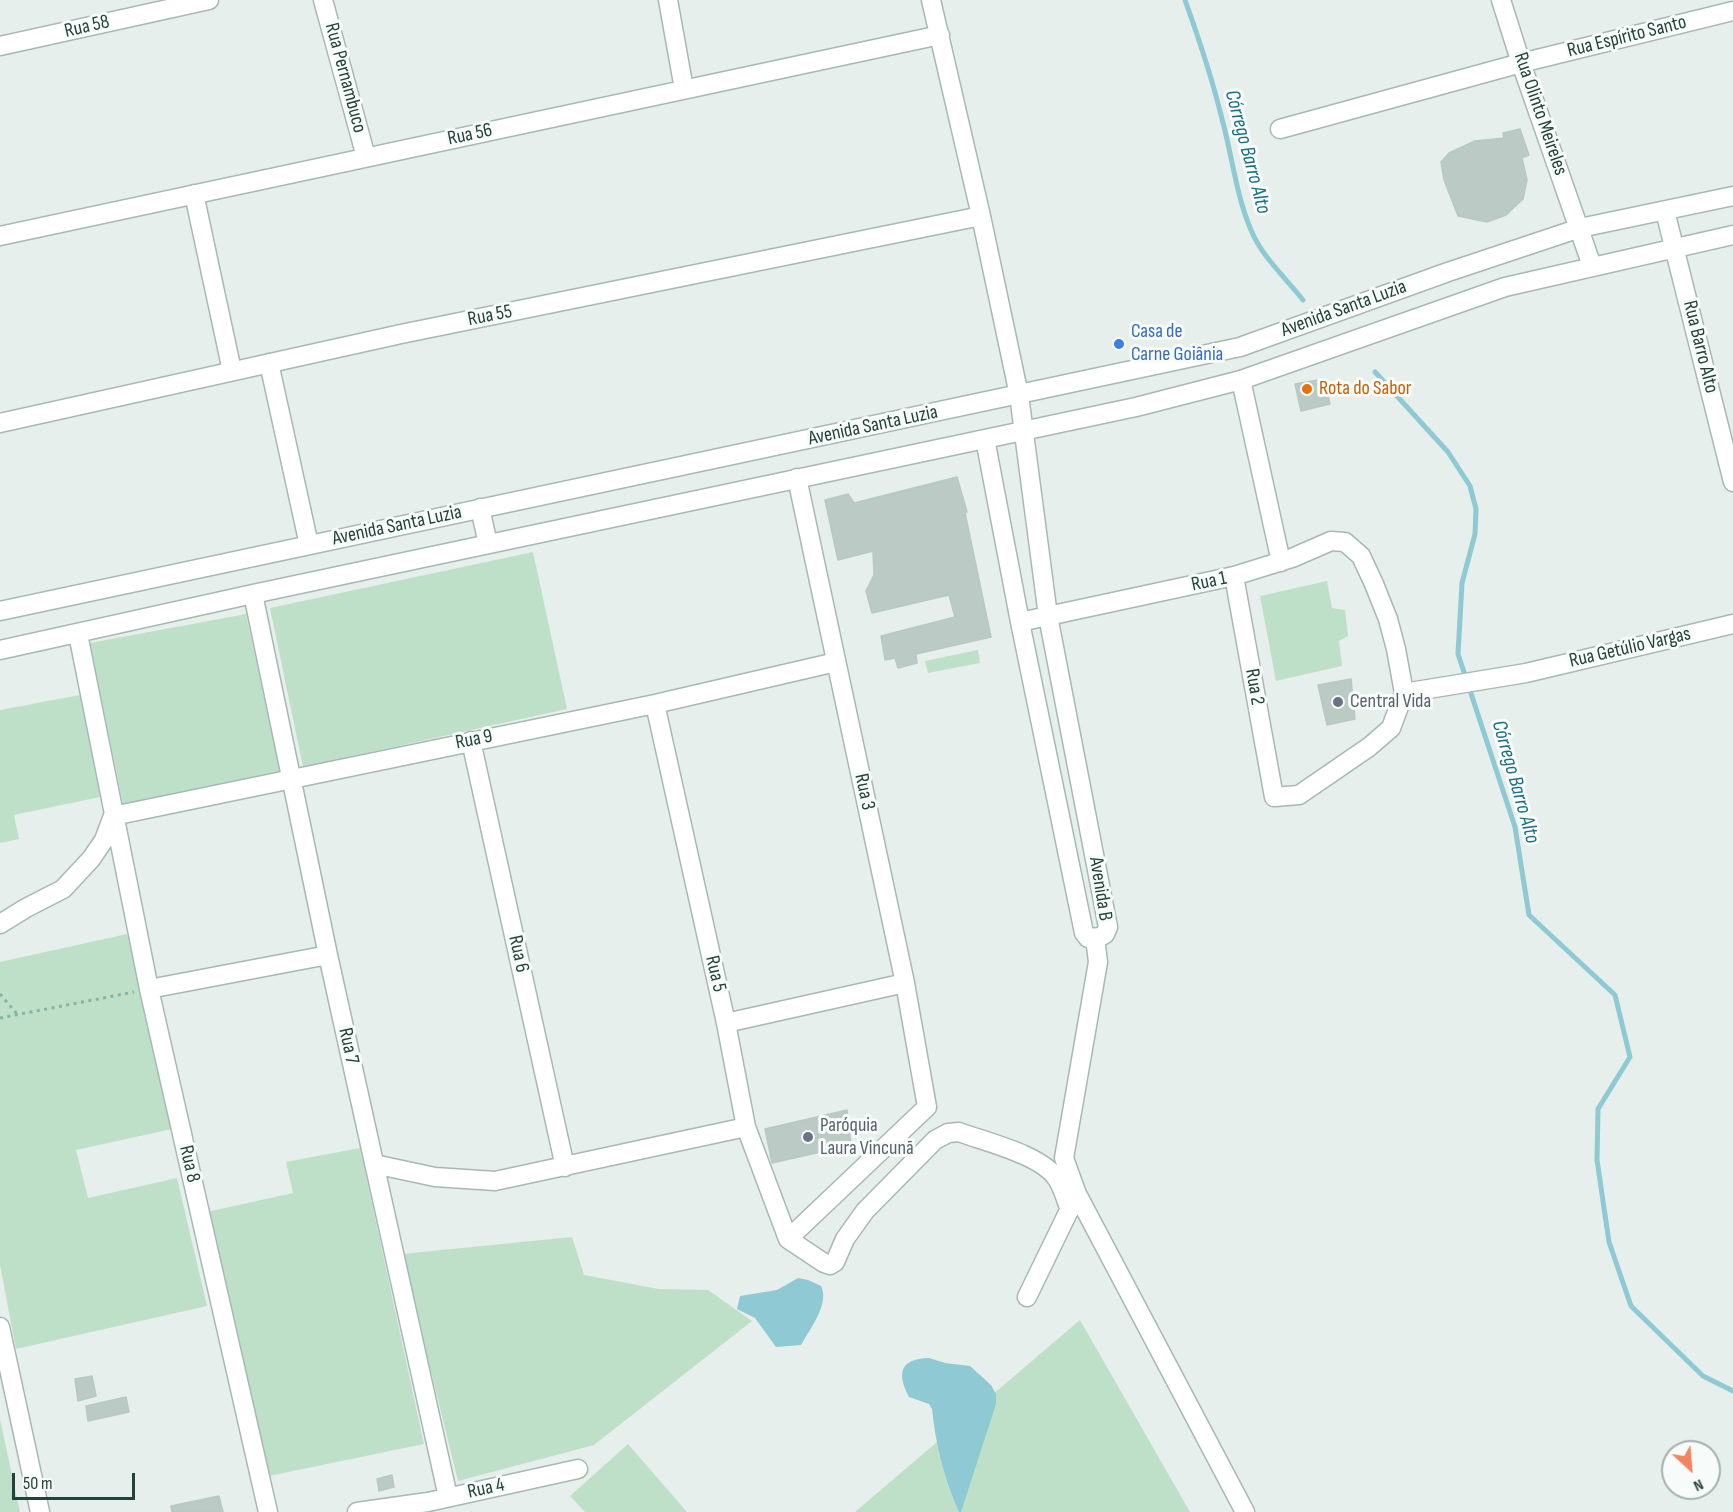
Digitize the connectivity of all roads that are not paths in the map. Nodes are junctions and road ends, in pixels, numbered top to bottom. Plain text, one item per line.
1 (208, 0) edge
2 (323, 0) edge
3 (668, 0) edge
4 (931, 0) edge
5 (1501, 0) edge
6 (1733, 10) edge
7 (940, 35) junction
8 (0, 46) edge
9 (1521, 63) junction
10 (684, 89) junction
11 (1280, 129) dead end
12 (366, 157) junction
13 (194, 194) junction
14 (1733, 196) edge
15 (1665, 211) junction
16 (981, 216) junction
17 (1580, 228) junction
18 (1733, 235) edge
19 (0, 236) edge
20 (1675, 248) junction
21 (1592, 266) junction
22 (269, 363) junction
23 (232, 371) junction
24 (1241, 380) junction
25 (1019, 394) junction
26 (0, 423) edge
27 (1727, 429) edge
28 (1023, 430) junction
29 (985, 440) junction
30 (797, 478) junction
31 (1733, 482) edge
32 (480, 508) junction
33 (489, 544) junction
34 (309, 545) junction
35 (1281, 562) junction
36 (1234, 576) junction
37 (253, 594) junction
38 (0, 611) edge
39 (1048, 616) junction
40 (1020, 621) junction
41 (1733, 624) edge
42 (78, 634) junction
43 (0, 650) edge
44 (836, 662) junction
45 (1404, 693) junction
46 (655, 704) junction
47 (471, 741) junction
48 (292, 778) junction
49 (113, 816) junction
50 (0, 924) edge
51 (1095, 938) junction
52 (328, 955) junction
53 (906, 983) junction
54 (149, 989) junction
55 (726, 1023) junction
56 (746, 1127) junction
57 (374, 1164) junction
58 (565, 1167) junction
59 (1073, 1202) junction
60 (788, 1239) junction
61 (1027, 1297) dead end
62 (0, 1327) edge
63 (578, 1469) dead end
64 (448, 1497) junction
65 (40, 1512) edge
66 (268, 1512) edge
67 (357, 1512) edge
68 (1245, 1512) edge

1 - 8 street, Rua 58
2 - 12 street, Rua Pernambuco
3 - 10 street
4 - 7 street, Avenida B
5 - 9 street, Rua Olinto Meireles
6 - 9 street, Rua Espírito Santo
7 - 10 street, Rua 56
7 - 16 street, Avenida B
9 - 11 street, Rua Espírito Santo
9 - 17 street, Rua Olinto Meireles
10 - 12 street, Rua 56
12 - 13 street, Rua 56
13 - 19 street, Rua 56
13 - 23 street
14 - 15 street, Avenida Santa Luzia
15 - 17 street, Avenida Santa Luzia
15 - 20 street, Rua Barro Alto
16 - 22 street, Rua 55
16 - 25 street, Avenida B
17 - 21 street, Rua Olinto Meireles
17 - 25 street, Avenida Santa Luzia
18 - 20 street, Avenida Santa Luzia
20 - 21 street, Avenida Santa Luzia
20 - 27 street, Rua Barro Alto
21 - 24 street, Avenida Santa Luzia
22 - 23 street, Rua 55
22 - 34 street
23 - 26 street, Rua 55
24 - 28 street, Avenida Santa Luzia
24 - 35 street
25 - 28 street, Avenida B
25 - 32 street, Avenida Santa Luzia
27 - 31 street, Rua Barro Alto
28 - 29 street, Avenida Santa Luzia
28 - 39 street, Avenida B
29 - 30 street, Avenida Santa Luzia
29 - 40 street, Avenida B
30 - 33 street, Avenida Santa Luzia
30 - 44 street, Rua 3
32 - 33 street
32 - 34 street, Avenida Santa Luzia
33 - 37 street, Avenida Santa Luzia
34 - 38 street, Avenida Santa Luzia
35 - 36 street, Rua 1
35 - 45 street, Rua 1
36 - 39 street, Rua 1
36 - 45 street, Rua 2
37 - 42 street, Avenida Santa Luzia
37 - 48 street, Rua 7
39 - 40 street, Rua 1
39 - 51 street, Avenida B
40 - 51 street, Avenida B
41 - 45 street, Rua Getúlio Vargas
42 - 43 street, Avenida Santa Luzia
42 - 49 street, Rua 8
44 - 46 street, Rua 9
44 - 53 street, Rua 3
46 - 47 street, Rua 9
46 - 55 street, Rua 5
47 - 48 street, Rua 9
47 - 58 street, Rua 6
48 - 49 street, Rua 9
48 - 52 street, Rua 7
49 - 50 street
49 - 54 street, Rua 8
51 - 59 street
52 - 54 street
52 - 57 street, Rua 7
53 - 55 street
53 - 60 street, Rua 3
54 - 66 street, Rua 8
55 - 56 street, Rua 5
56 - 58 street
56 - 60 street, Rua 5
57 - 58 street
57 - 64 street, Rua 7
59 - 60 street
59 - 61 street
59 - 68 street
62 - 65 street
63 - 64 street, Rua 4
64 - 67 street, Rua 4

